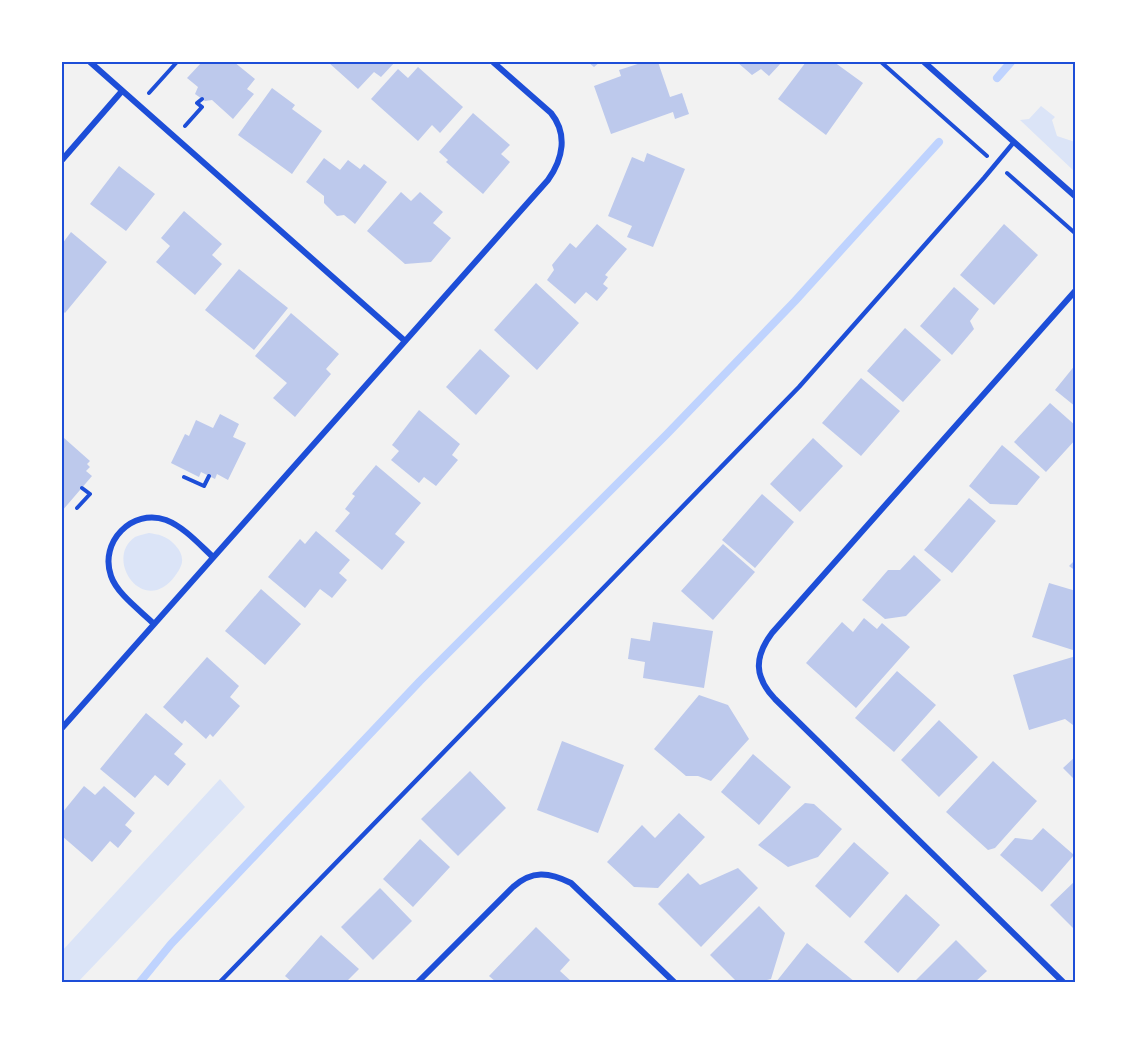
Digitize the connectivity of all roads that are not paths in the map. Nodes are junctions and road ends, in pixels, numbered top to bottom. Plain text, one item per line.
1 (90, 62) edge
2 (493, 62) edge
3 (924, 62) edge
4 (122, 91) junction
5 (1014, 142) junction
6 (62, 160) edge
7 (1076, 197) edge
8 (1076, 290) edge
9 (405, 341) junction
10 (213, 557) junction
11 (154, 624) junction
12 (62, 728) edge
13 (220, 982) edge
14 (418, 982) edge
15 (674, 982) edge
16 (1063, 982) edge

1 - 4 street
2 - 9 street
3 - 5 street
4 - 6 street
4 - 9 street
5 - 7 street
5 - 13 lane
8 - 16 street
9 - 10 street
10 - 11 street
10 - 11 street
11 - 12 street
14 - 15 street

